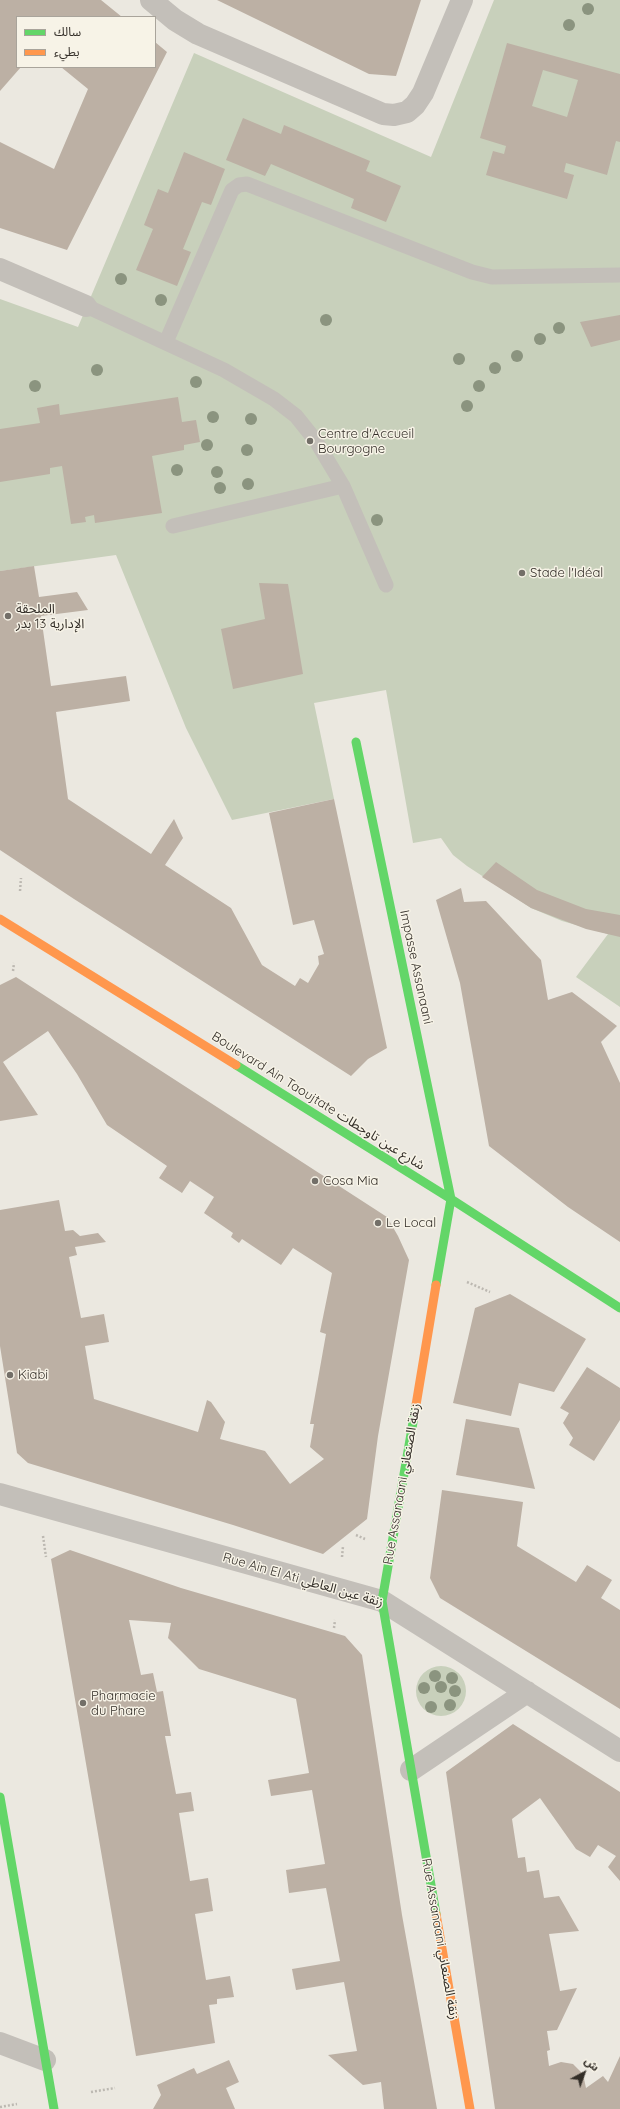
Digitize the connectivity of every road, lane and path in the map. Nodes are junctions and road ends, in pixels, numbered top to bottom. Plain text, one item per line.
1 (151, 0) edge
2 (462, 0) edge
3 (0, 269) edge
4 (620, 275) edge
5 (86, 306) joint
6 (166, 342) junction
7 (343, 486) junction
8 (173, 526) dead end
9 (386, 585) dead end
10 (356, 742) dead end
11 (21, 878) dead end
12 (20, 891) dead end
13 (0, 919) edge
14 (14, 963) dead end
15 (13, 971) dead end
16 (451, 1199) junction
17 (464, 1281) dead end
18 (490, 1292) dead end
19 (620, 1308) edge
20 (0, 1494) edge
21 (42, 1534) dead end
22 (356, 1535) dead end
23 (365, 1539) dead end
24 (343, 1546) dead end
25 (46, 1557) dead end
26 (342, 1557) dead end
27 (382, 1601) junction
28 (335, 1620) dead end
29 (334, 1628) dead end
30 (527, 1692) junction
31 (620, 1751) edge
32 (411, 1770) junction
33 (0, 1797) edge
34 (0, 2043) edge
35 (45, 2060) junction
36 (115, 2088) dead end
37 (91, 2092) dead end
38 (17, 2104) dead end
39 (0, 2107) edge
40 (54, 2109) edge
41 (470, 2109) edge

1 - 2 street
3 - 5 street
4 - 6 lane
5 - 6 lane
6 - 7 lane
7 - 8 lane
7 - 9 lane
10 - 16 street, Impasse Assanaani
11 - 12 path
13 - 16 street, Boulevard Ain Taoujtate شارع عين تاوجطات
14 - 15 path
16 - 19 street, Boulevard Ain Taoujtate شارع عين تاوجطات
16 - 27 street, Rue Assanaani زنقة الصنعاني
17 - 18 path
20 - 27 street, Rue Ain El Ati زنقة عين العاطي
21 - 25 path
22 - 23 path
24 - 26 path
27 - 30 street, Rue Ain El Ati زنقة عين العاطي
27 - 32 street, Rue Assanaani زنقة الصنعاني
28 - 29 path
30 - 31 street, Rue Ain El Ati زنقة عين العاطي
30 - 32 street
32 - 41 street, Rue Assanaani زنقة الصنعاني
33 - 35 street
34 - 35 street
35 - 40 street
36 - 37 path
38 - 39 path

